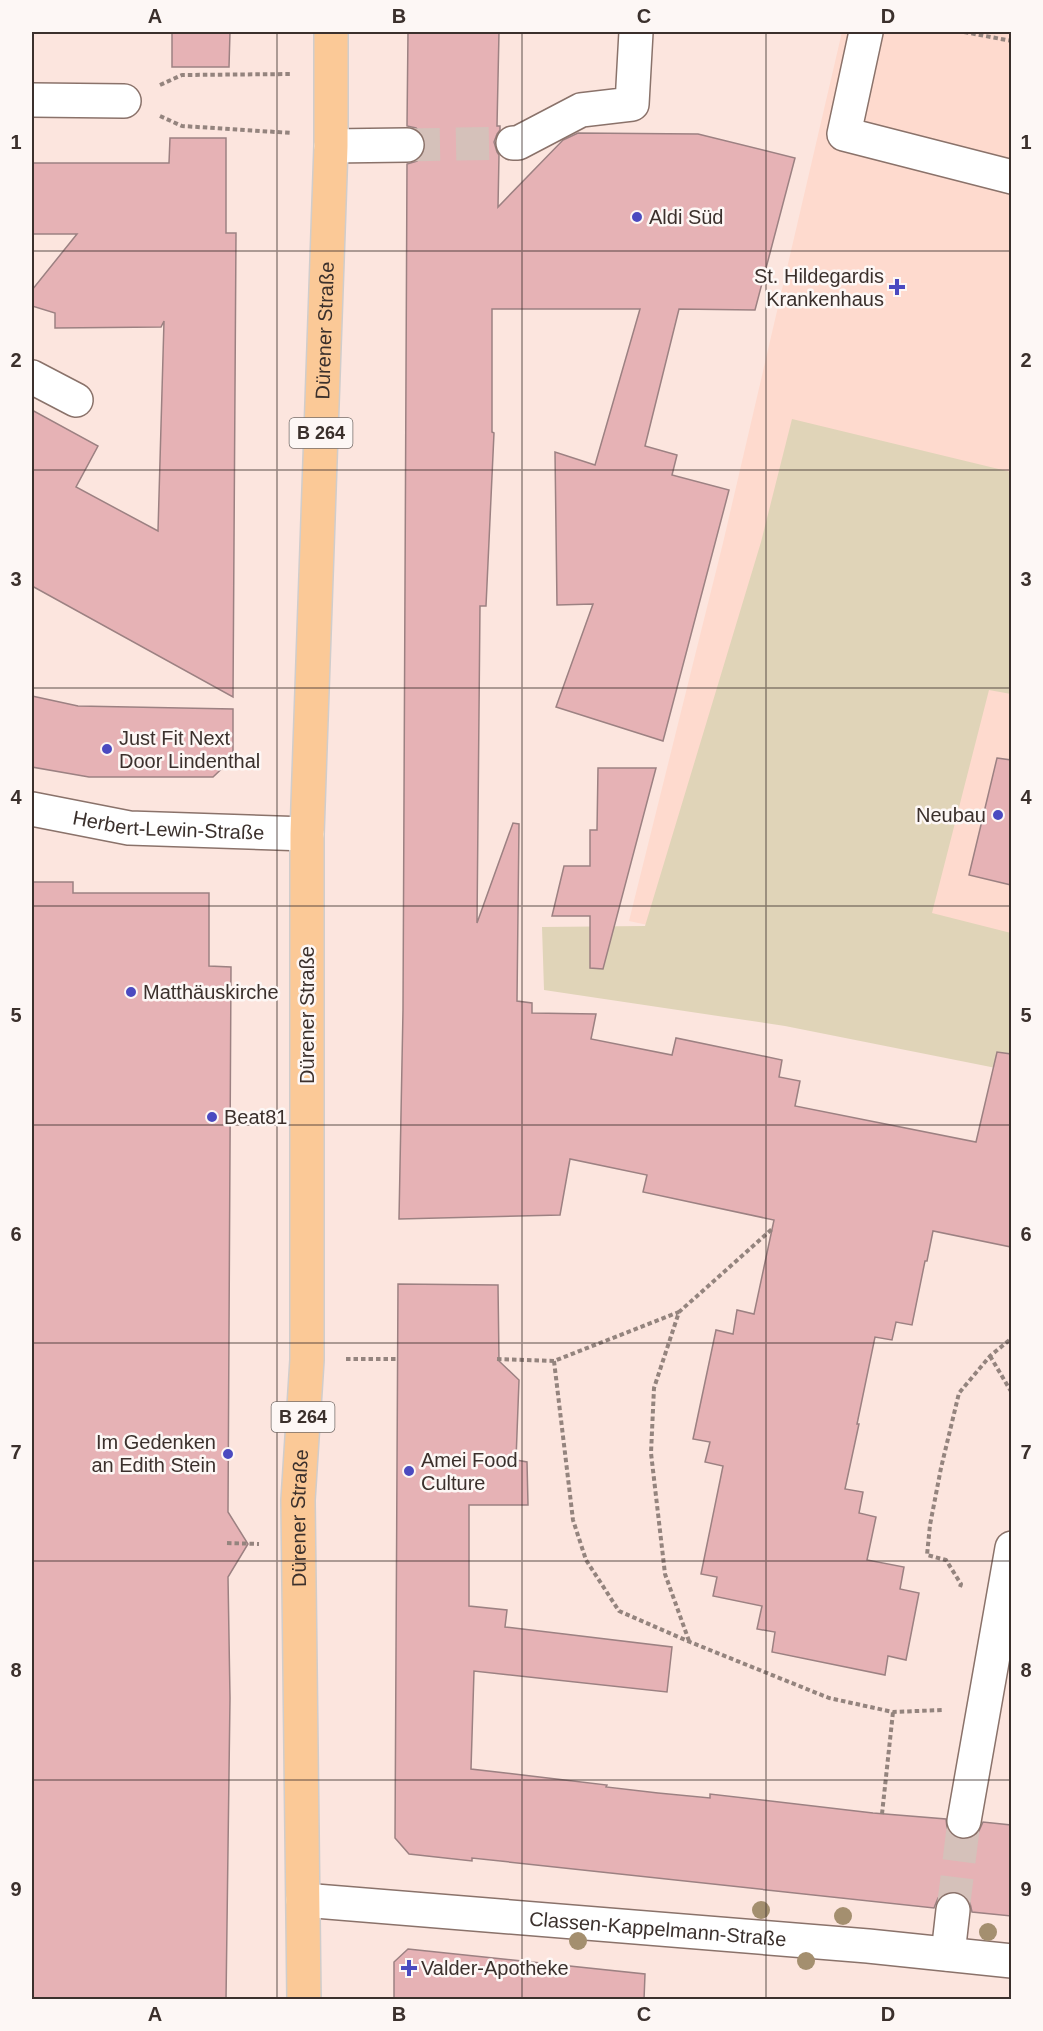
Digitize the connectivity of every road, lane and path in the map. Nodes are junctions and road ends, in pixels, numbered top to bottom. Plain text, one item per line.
1 (331, 32) edge
2 (636, 32) edge
3 (867, 32) edge
4 (964, 32) edge
5 (1011, 41) edge
6 (332, 73) junction
7 (32, 100) edge
8 (124, 100) junction
9 (331, 141) junction
10 (513, 143) tunnel mouth
11 (407, 145) tunnel mouth
12 (1011, 177) edge
13 (32, 377) edge
14 (76, 400) dead end
15 (32, 809) edge
16 (306, 834) junction
17 (772, 1229) dead end
18 (679, 1312) junction
19 (1011, 1338) edge
20 (990, 1356) junction
21 (398, 1359) dead end
22 (497, 1359) dead end
23 (307, 1360) junction
24 (554, 1360) junction
25 (1011, 1394) edge
26 (227, 1543) dead end
27 (248, 1544) dead end
28 (1011, 1548) edge
29 (959, 1595) dead end
30 (690, 1642) junction
31 (893, 1712) junction
32 (981, 1720) junction
33 (882, 1814) dead end
34 (964, 1821) tunnel mouth
35 (303, 1900) junction
36 (953, 1910) tunnel mouth
37 (948, 1954) junction
38 (1011, 1961) edge
39 (304, 2000) edge

1 - 6 main road, Dürener Straße / B 264
2 - 10 street
3 - 12 street
4 - 5 path
6 - 8 path
6 - 9 main road, Dürener Straße / B 264
7 - 8 street
8 - 9 path
9 - 11 street
9 - 16 main road, Dürener Straße / B 264
13 - 14 street
15 - 16 street, Herbert-Lewin-Straße
16 - 23 main road, Dürener Straße / B 264
17 - 18 path
18 - 24 path
18 - 30 path
19 - 20 path
20 - 25 path
20 - 29 path
21 - 23 path
22 - 24 path
23 - 35 main road, Dürener Straße / B 264
24 - 30 path
26 - 27 path
28 - 32 street
30 - 31 path
31 - 32 path
31 - 33 path
32 - 34 street
35 - 37 street, Classen-Kappelmann-Straße
35 - 39 main road, Dürener Straße / B 264
36 - 37 street
37 - 38 street, Classen-Kappelmann-Straße

